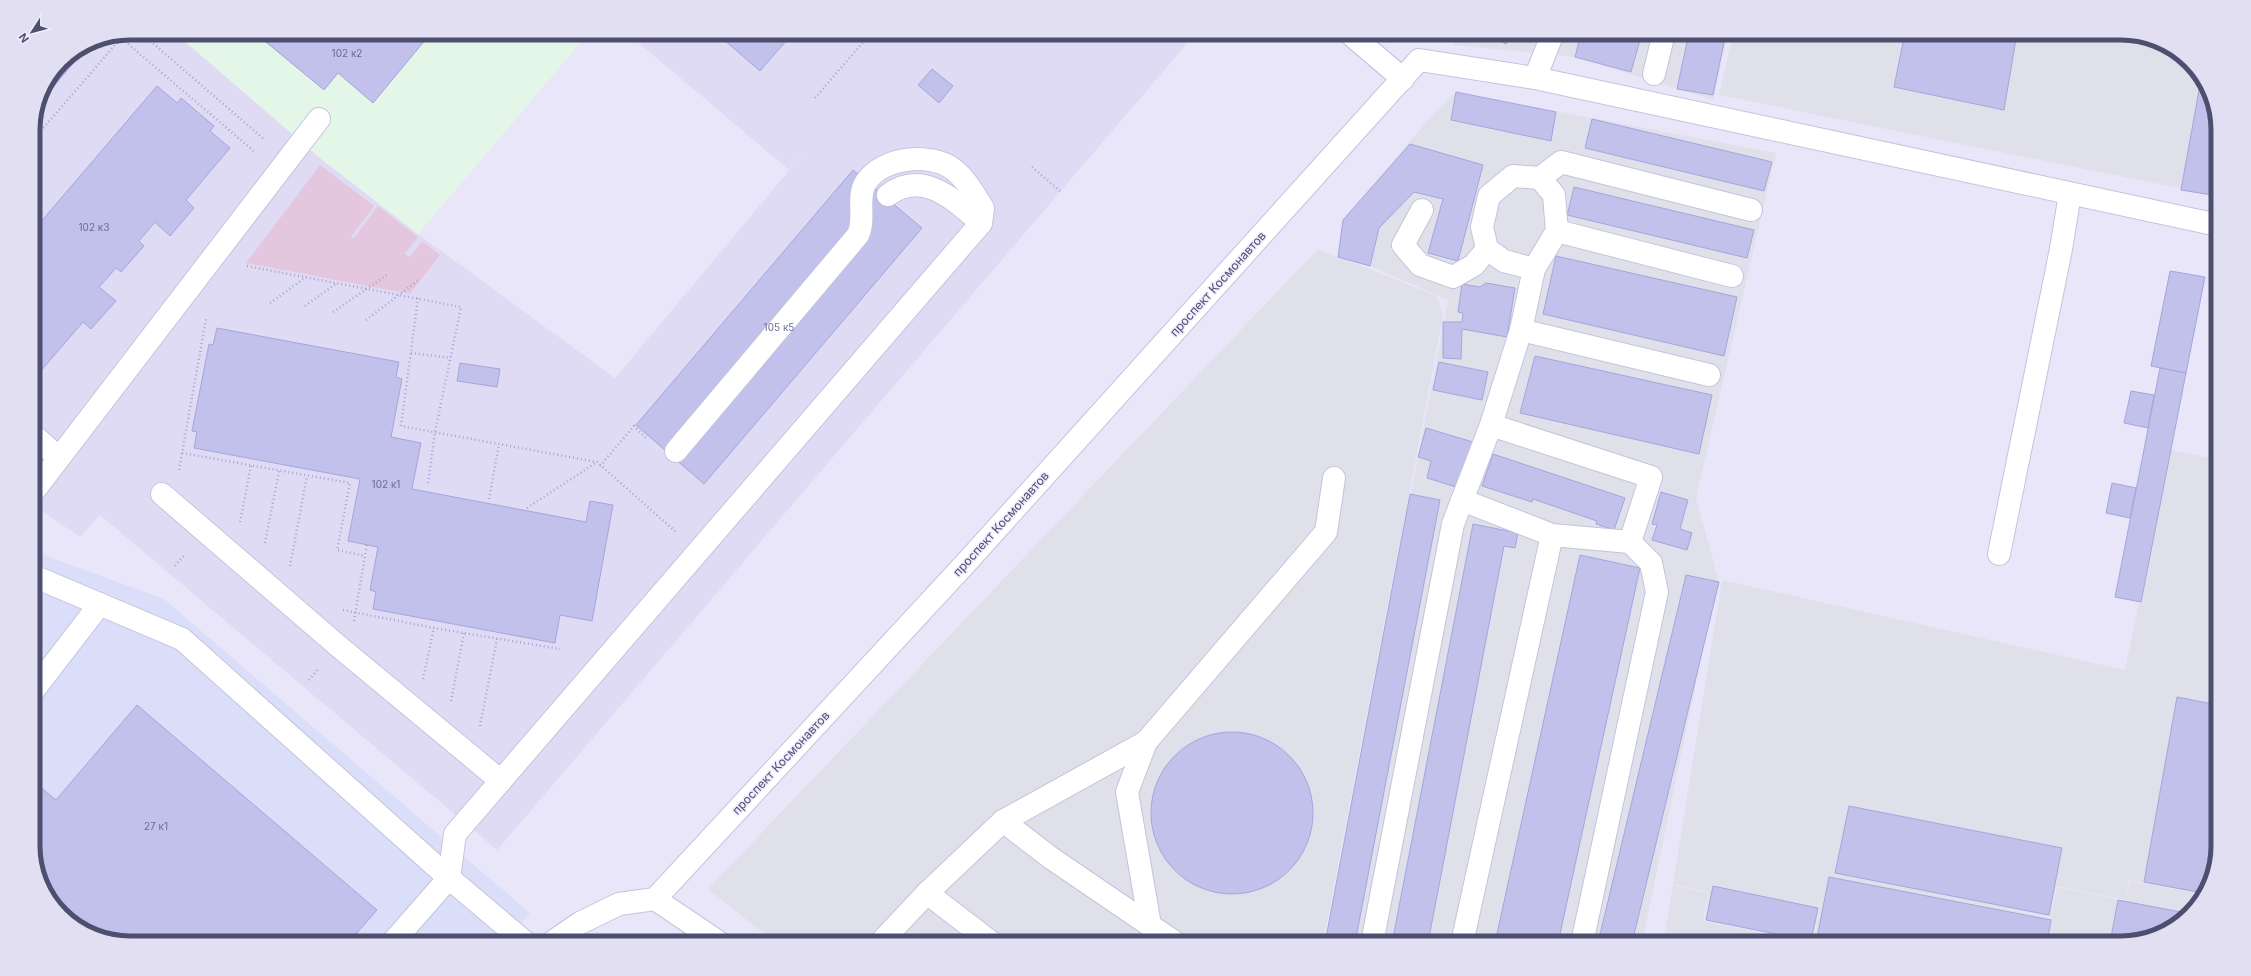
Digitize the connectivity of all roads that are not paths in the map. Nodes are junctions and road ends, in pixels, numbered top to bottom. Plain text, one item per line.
1 (1357, 40) edge
2 (1550, 40) edge
3 (1662, 40) edge
4 (1654, 74) dead end
5 (1403, 78) junction
6 (1535, 78) junction
7 (319, 119) dead end
8 (1540, 178) junction
9 (2070, 194) junction
10 (888, 195) dead end
11 (1422, 210) dead end
12 (1751, 210) dead end
13 (980, 223) junction
14 (2211, 224) edge
15 (1556, 231) junction
16 (1487, 249) junction
17 (1534, 269) junction
18 (1732, 276) dead end
19 (1521, 330) junction
20 (1709, 375) dead end
21 (1491, 425) junction
22 (40, 441) edge
23 (676, 451) dead end
24 (59, 458) junction
25 (1334, 478) dead end
26 (40, 483) edge
27 (162, 494) dead end
28 (1462, 500) junction
29 (1552, 535) junction
30 (1630, 542) junction
31 (1998, 554) dead end
32 (40, 579) edge
33 (100, 604) junction
34 (40, 682) edge
35 (1146, 742) junction
36 (501, 781) junction
37 (1003, 821) junction
38 (450, 878) junction
39 (927, 893) junction
40 (655, 899) junction
41 (1150, 925) junction
42 (398, 936) edge
43 (518, 936) edge
44 (561, 936) edge
45 (710, 936) edge
46 (887, 936) edge
47 (983, 936) edge
48 (1166, 936) edge
49 (1373, 936) edge
50 (1464, 936) edge
51 (1583, 936) edge

1 - 5 street
2 - 6 street
3 - 4 street
5 - 6 street, проспект Космонавтов
5 - 40 street, проспект Космонавтов
6 - 9 street
7 - 24 street
8 - 12 street
8 - 15 street
8 - 16 street
9 - 14 street
9 - 31 street
10 - 13 street
11 - 16 street
13 - 23 street
13 - 36 street
15 - 17 street
15 - 18 street
16 - 17 street
17 - 19 street
19 - 20 street
19 - 21 street
21 - 28 street
21 - 30 street
22 - 24 street
24 - 26 street
25 - 35 street
27 - 36 street
28 - 29 street
28 - 49 street
29 - 30 street
29 - 50 street
30 - 51 street
32 - 33 street
33 - 34 street
33 - 38 street
35 - 37 street
35 - 41 street
36 - 38 street
37 - 39 street
37 - 41 street
38 - 42 street
38 - 43 street
39 - 46 street
39 - 47 street
40 - 44 street
40 - 45 street
41 - 48 street

